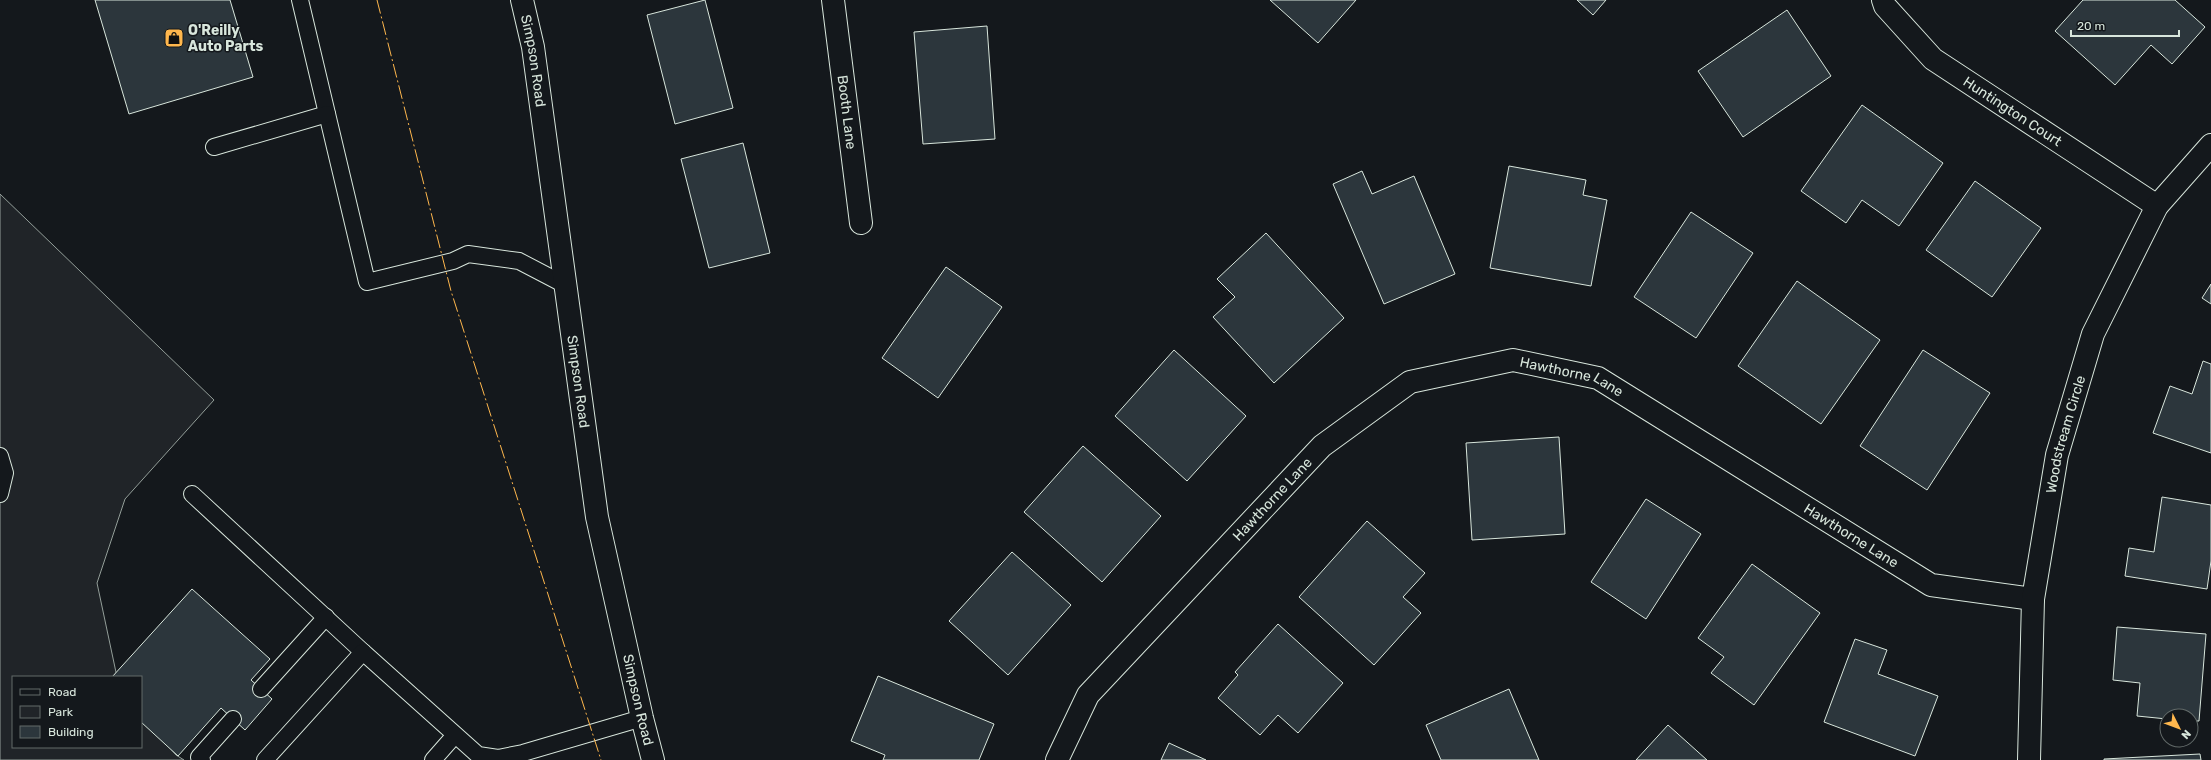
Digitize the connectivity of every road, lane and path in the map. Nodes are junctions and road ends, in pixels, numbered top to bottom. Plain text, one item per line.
1 (300, 0) edge
2 (522, 0) edge
3 (833, 0) edge
4 (1883, 0) edge
5 (327, 114) junction
6 (2211, 145) edge
7 (214, 147) dead end
8 (2157, 206) junction
9 (861, 223) dead end
10 (565, 285) junction
11 (0, 456) edge
12 (0, 494) edge
13 (192, 494) dead end
14 (2033, 599) junction
15 (326, 617) junction
16 (363, 652) junction
17 (261, 689) dead end
18 (642, 718) junction
19 (233, 719) dead end
20 (455, 735) junction
21 (202, 760) edge
22 (265, 760) edge
23 (433, 760) edge
24 (654, 760) edge
25 (1057, 760) edge
26 (2029, 760) edge

1 - 5 lane
2 - 10 street, Simpson Road
3 - 9 street, Booth Lane
4 - 8 street, Huntington Court
5 - 7 lane
5 - 10 lane
6 - 8 street, Woodstream Circle
8 - 14 street, Woodstream Circle
10 - 18 street, Simpson Road
11 - 12 lane
13 - 15 lane
14 - 25 street, Hawthorne Lane
14 - 26 street, Woodstream Circle
15 - 16 lane
15 - 17 lane
16 - 20 lane
16 - 22 lane
18 - 20 lane
18 - 24 street, Simpson Road
19 - 21 lane
20 - 23 lane

